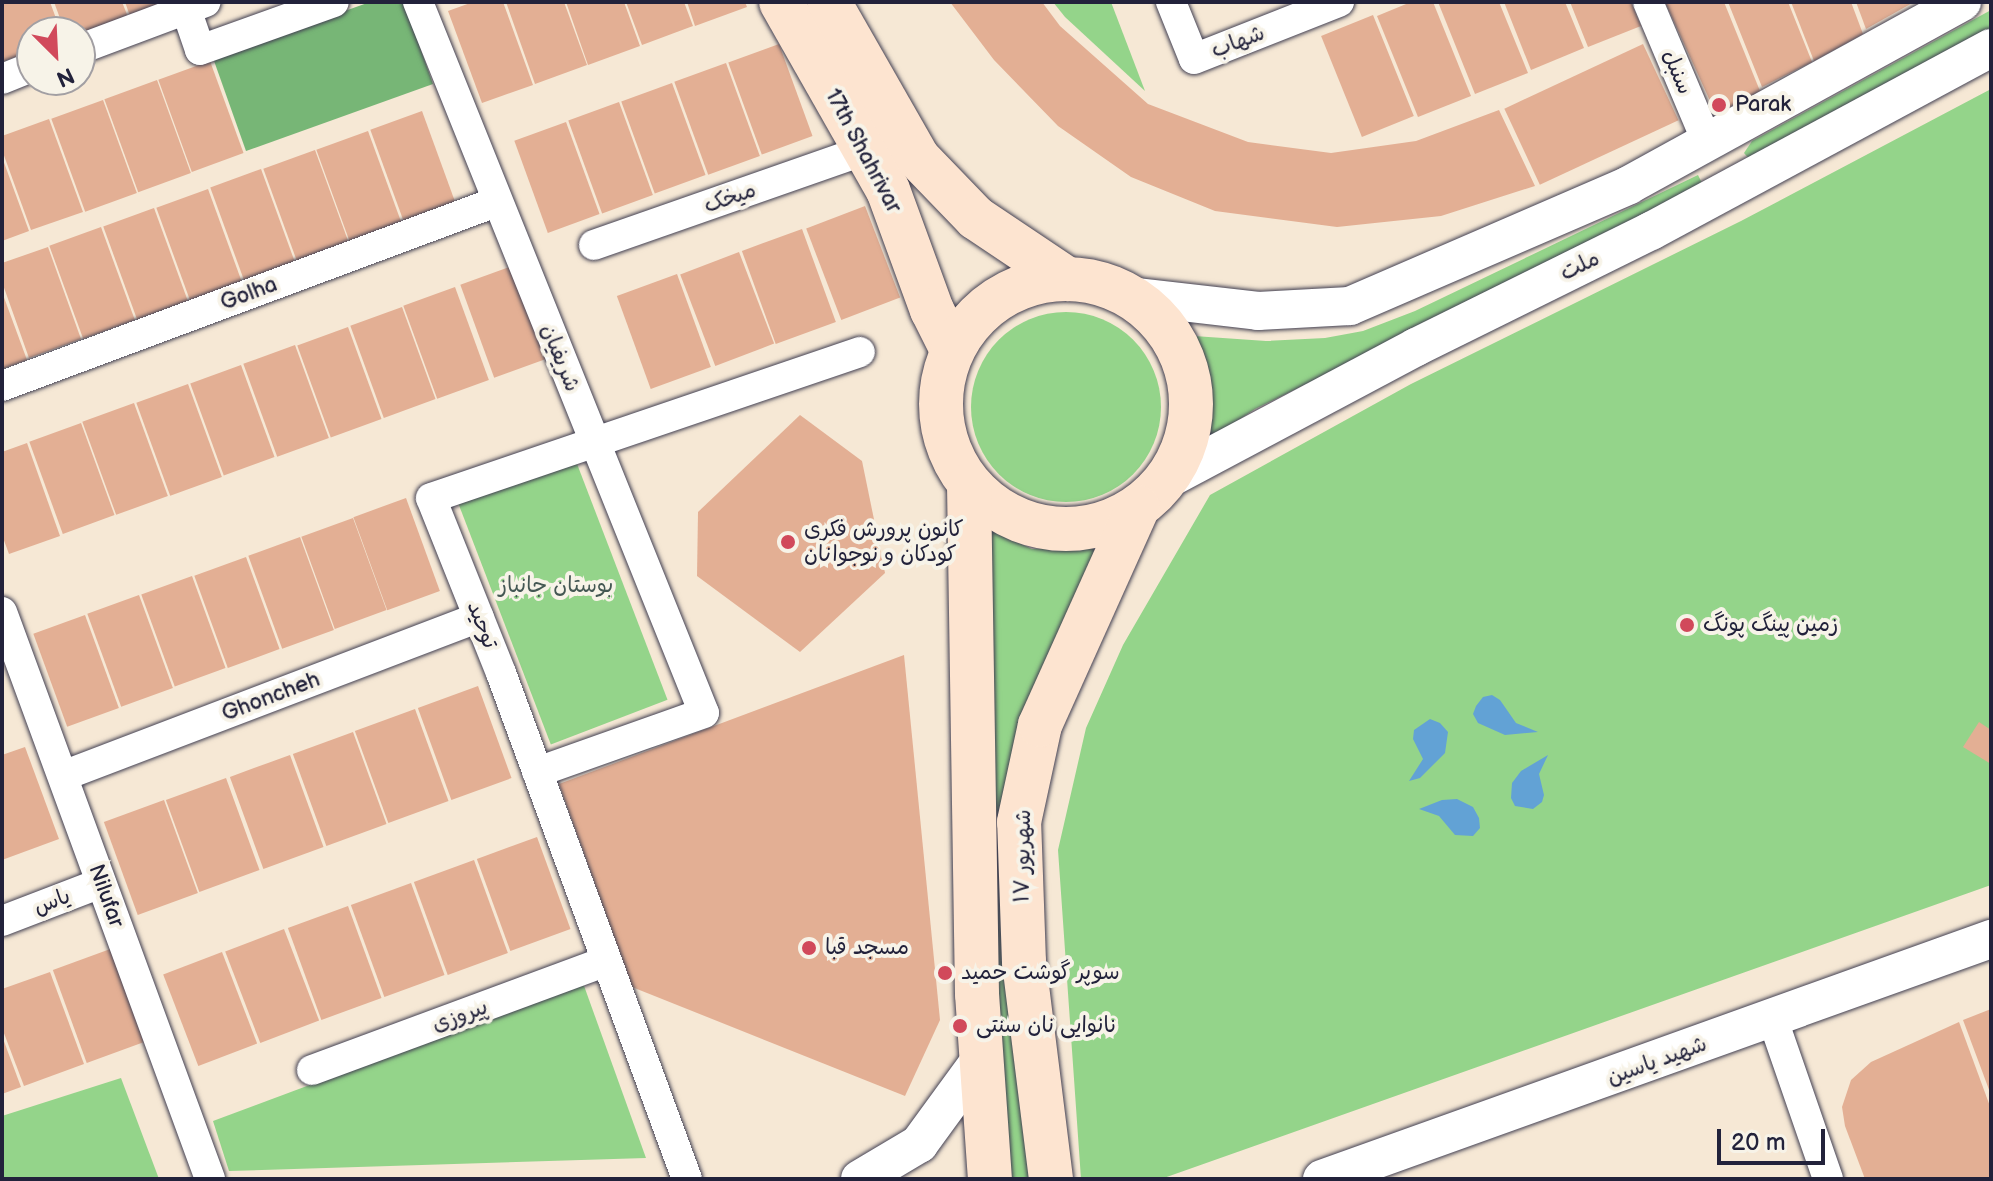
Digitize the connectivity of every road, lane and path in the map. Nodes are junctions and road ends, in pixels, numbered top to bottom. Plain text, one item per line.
1 (334, 2) edge
2 (418, 2) edge
3 (781, 2) edge
4 (829, 2) edge
5 (1171, 2) edge
6 (1339, 2) edge
7 (1648, 2) edge
8 (1962, 2) edge
9 (196, 6) edge
10 (96, 43) edge
11 (1991, 48) edge
12 (1707, 142) junction
13 (866, 150) junction
14 (496, 202) junction
15 (594, 245) dead end
16 (1067, 279) junction
17 (1129, 296) junction
18 (952, 350) junction
19 (860, 352) dead end
20 (2, 386) edge
21 (595, 444) junction
22 (969, 485) junction
23 (1152, 494) junction
24 (2, 612) edge
25 (479, 617) junction
26 (537, 772) junction
27 (63, 776) junction
28 (101, 883) junction
29 (2, 921) edge
30 (1991, 939) edge
31 (607, 961) junction
32 (1773, 1020) junction
33 (981, 1059) junction
34 (312, 1070) dead end
35 (210, 1179) edge
36 (687, 1179) edge
37 (860, 1179) edge
38 (990, 1179) edge
39 (1051, 1179) edge
40 (1322, 1179) edge
41 (1828, 1179) edge

1 - 9 street
2 - 14 street, شریفیان
3 - 13 main road, 17th Shahrivar
4 - 16 main road, 17th Shahrivar
5 - 6 street, شهاب
7 - 12 street, سنبل
8 - 12 street
9 - 10 street
11 - 23 street, ملت
12 - 17 street
13 - 15 street, میخک
13 - 18 main road, 17th Shahrivar
14 - 20 street, Golha
14 - 21 street, شریفیان
16 - 17 main road
16 - 18 main road
17 - 23 main road
18 - 22 main road
19 - 21 street, توحید
21 - 25 street, توحید
21 - 26 street, شریفیان
22 - 23 main road
22 - 33 main road
23 - 39 main road, ۱۷ شهریور
24 - 27 street, Nilufar
25 - 26 street, توحید
25 - 27 street, Ghoncheh
26 - 31 street, توحید
27 - 28 street, Nilufar
28 - 29 street, یاس
28 - 35 street, Nilufar
30 - 32 street, شهید یاسین
31 - 34 street, پیروزی
31 - 36 street, توحید
32 - 40 street, شهید یاسین
32 - 41 street
33 - 37 street
33 - 38 main road

